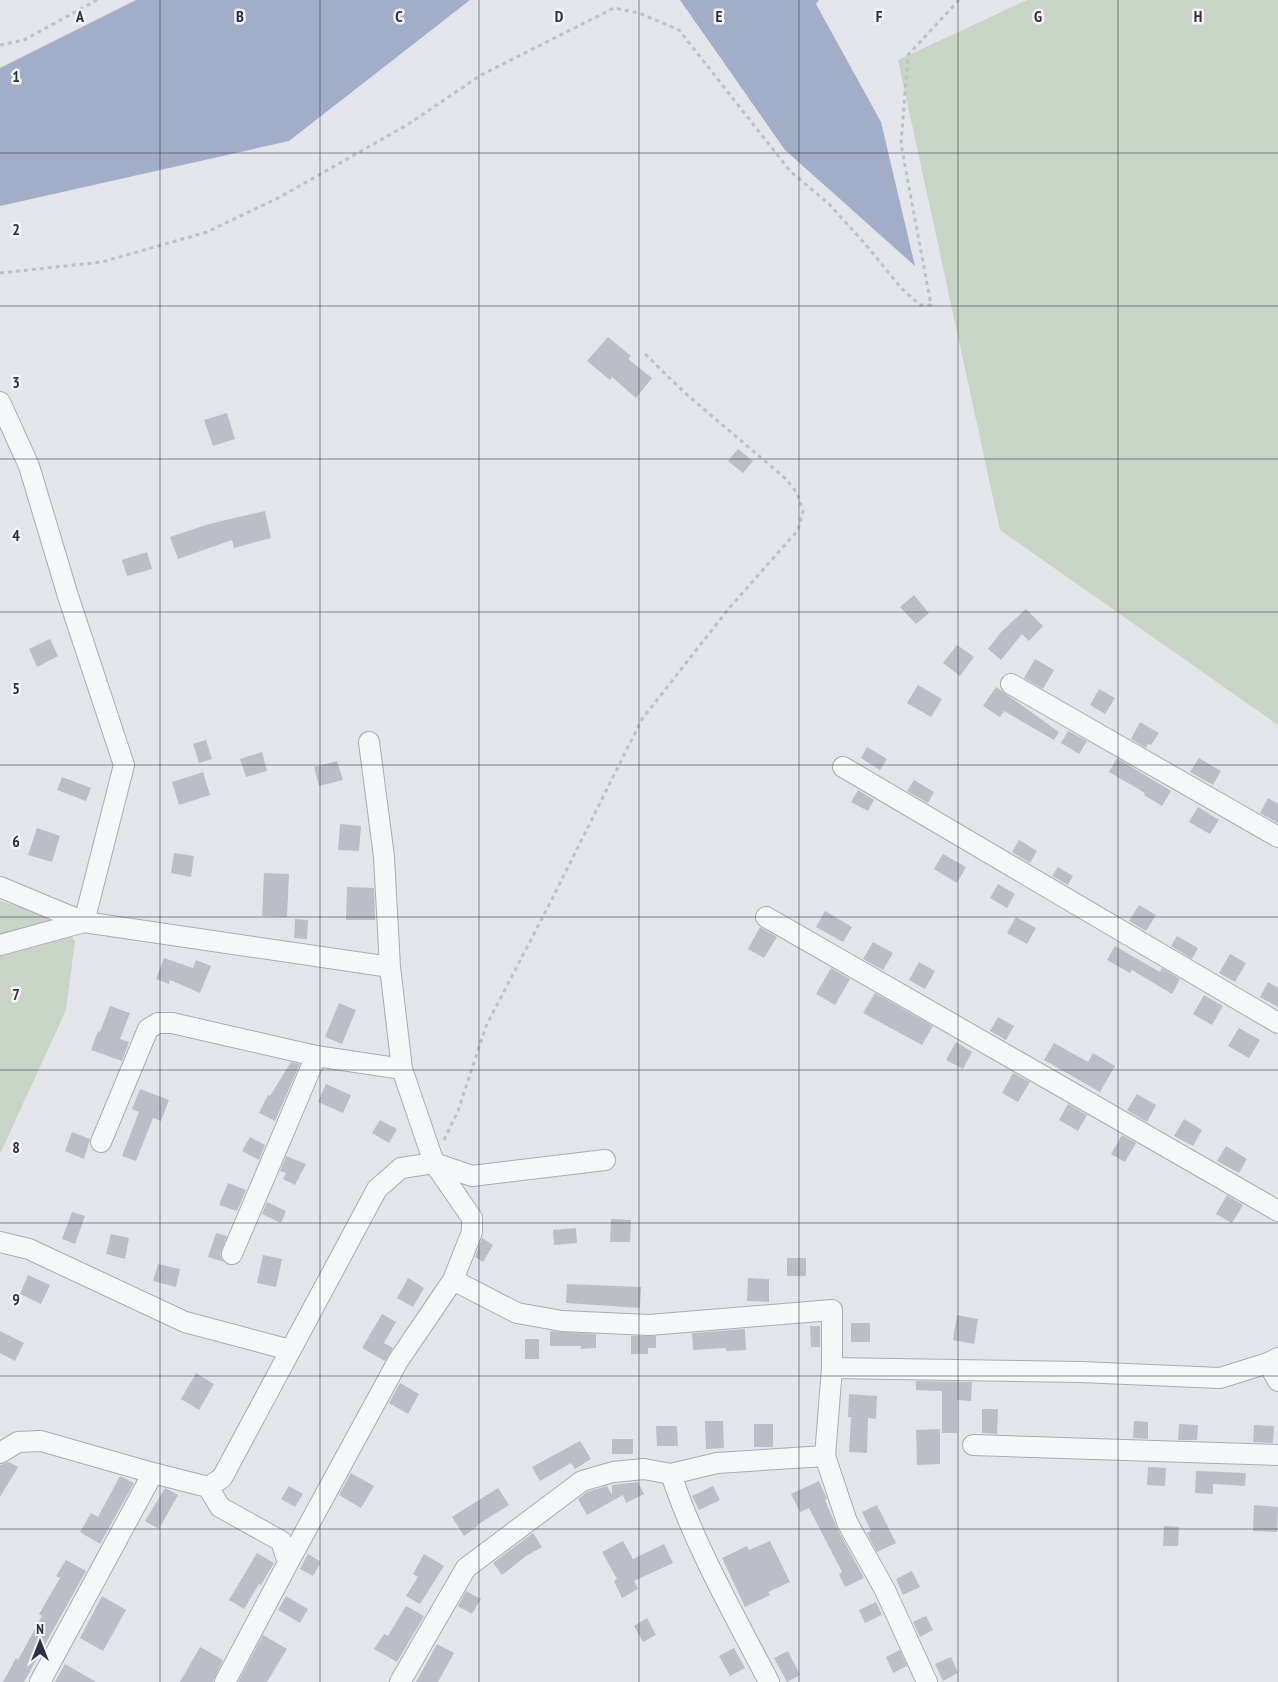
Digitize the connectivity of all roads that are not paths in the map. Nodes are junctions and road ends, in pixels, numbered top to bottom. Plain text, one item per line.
1 (0, 402) edge
2 (1011, 684) dead end
3 (368, 742) dead end
4 (843, 767) dead end
5 (1278, 837) edge
6 (0, 887) edge
7 (766, 917) dead end
8 (84, 922) junction
9 (0, 945) edge
10 (390, 967) junction
11 (1278, 1023) edge
12 (316, 1056) junction
13 (402, 1069) junction
14 (101, 1142) dead end
15 (605, 1160) dead end
16 (434, 1163) junction
17 (1278, 1211) edge
18 (0, 1242) edge
19 (232, 1254) dead end
20 (453, 1280) junction
21 (290, 1350) junction
22 (1273, 1360) edge
23 (832, 1368) junction
24 (1278, 1381) edge
25 (973, 1445) dead end
26 (0, 1453) edge
27 (1278, 1455) edge
28 (825, 1456) junction
29 (153, 1473) junction
30 (671, 1474) junction
31 (208, 1487) junction
32 (288, 1563) junction
33 (40, 1682) edge
34 (225, 1682) edge
35 (400, 1682) edge
36 (769, 1682) edge
37 (927, 1682) edge

1 - 8 street
2 - 5 street
3 - 10 street
4 - 11 street
6 - 8 street
7 - 17 street
8 - 9 street
8 - 10 street
10 - 13 street
12 - 13 street
12 - 14 street
12 - 19 street
13 - 16 street
15 - 16 street
16 - 20 street
16 - 21 street
18 - 21 street
20 - 23 street
20 - 32 street
21 - 31 street
22 - 23 street
22 - 24 street
23 - 28 street
25 - 27 street
26 - 29 street
28 - 30 street
28 - 37 street
29 - 31 street
29 - 33 street
30 - 35 street
30 - 36 street
31 - 32 street
32 - 34 street

